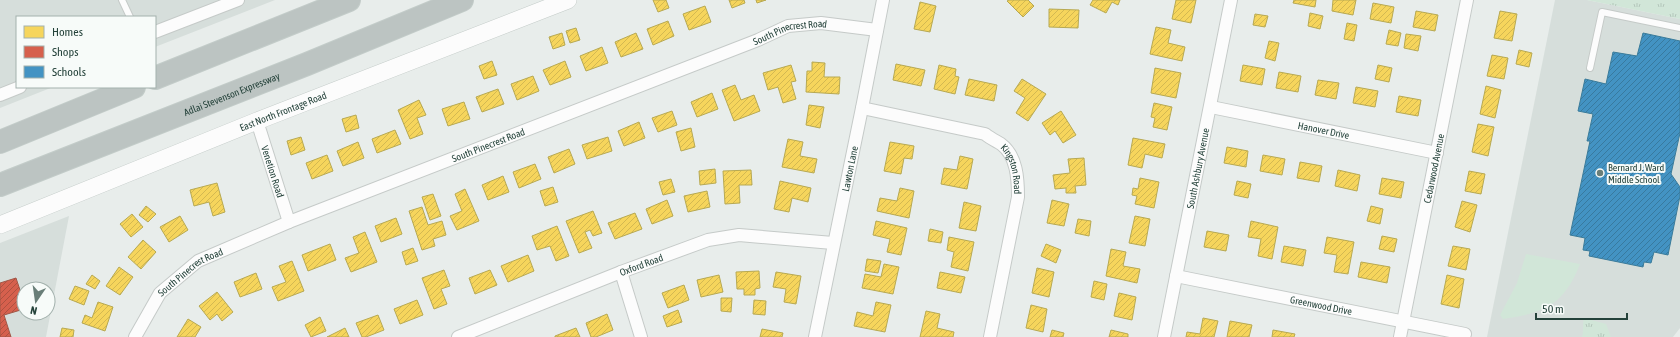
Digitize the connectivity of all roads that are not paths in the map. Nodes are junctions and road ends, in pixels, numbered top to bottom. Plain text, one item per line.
1 (122, 0) edge
2 (238, 0) edge
3 (349, 0) edge
4 (462, 0) edge
5 (568, 0) edge
6 (883, 0) edge
7 (1232, 0) edge
8 (1467, 0) edge
9 (130, 16) edge
10 (1680, 28) edge
11 (877, 30) junction
12 (156, 32) edge
13 (1590, 68) dead end
14 (156, 78) edge
15 (18, 88) edge
16 (132, 88) edge
17 (0, 95) edge
18 (1211, 107) junction
19 (862, 108) junction
20 (257, 120) junction
21 (0, 142) edge
22 (1437, 153) junction
23 (0, 185) edge
24 (289, 222) junction
25 (0, 225) edge
26 (833, 243) junction
27 (621, 272) junction
28 (1176, 276) junction
29 (1403, 321) junction
30 (1465, 334) dead end
31 (135, 337) edge
32 (458, 337) edge
33 (641, 337) edge
34 (815, 337) edge
35 (990, 337) edge
36 (1164, 337) edge
37 (1400, 337) edge

1 - 9 lane
2 - 12 street
3 - 14 highway
4 - 23 highway, Adlai Stevenson Expressway
5 - 20 street, East North Frontage Road
6 - 11 street, Lawton Lane
7 - 18 street, South Ashbury Avenue
8 - 22 street, Cedarwood Avenue
10 - 13 lane
11 - 19 street, Lawton Lane
11 - 24 street, South Pinecrest Road
15 - 17 street
16 - 21 highway
18 - 22 street, Hanover Drive
18 - 28 street, South Ashbury Avenue
19 - 26 street, Lawton Lane
19 - 35 street, Kingston Road
20 - 24 street, Venetion Road
20 - 25 street, East North Frontage Road
22 - 29 street, Cedarwood Avenue
24 - 31 street, South Pinecrest Road
26 - 27 street, Oxford Road
26 - 34 street, Lawton Lane
27 - 32 street, Oxford Road
27 - 33 street
28 - 29 street, Greenwood Drive
28 - 36 street, South Ashbury Avenue
29 - 30 street, Greenwood Drive
29 - 37 street, Cedarwood Avenue

